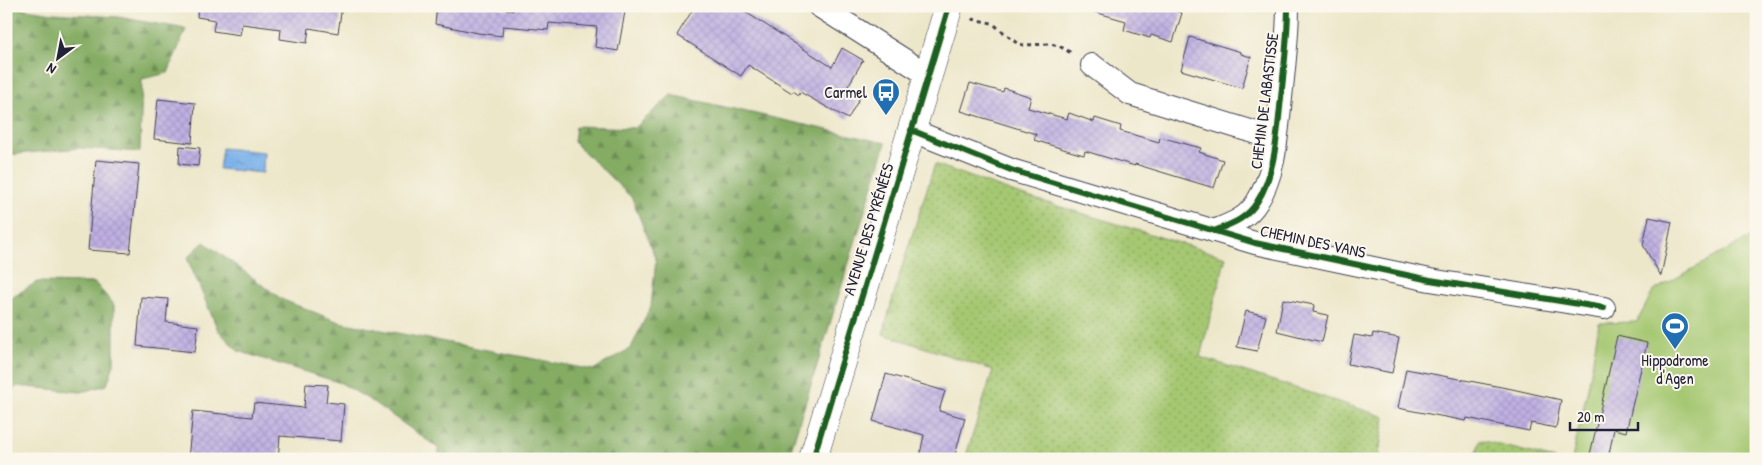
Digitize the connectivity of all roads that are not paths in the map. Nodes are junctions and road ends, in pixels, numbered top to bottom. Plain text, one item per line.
1 (1288, 6) edge
2 (820, 7) edge
3 (948, 8) edge
4 (1092, 65) road end
5 (928, 76) junction
6 (912, 130) junction
7 (1276, 139) junction
8 (1214, 232) junction
9 (1604, 308) dead end
10 (813, 459) edge

1 - 7 street, CHEMIN DE LABASTISSE
2 - 5 street
3 - 5 main road, AVENUE DES PYRÉNÉES
4 - 7 street
5 - 6 main road, AVENUE DES PYRÉNÉES
6 - 8 street, CHEMIN DES VANS
6 - 10 main road, AVENUE DES PYRÉNÉES
7 - 8 street, CHEMIN DE LABASTISSE
8 - 9 street, CHEMIN DES VANS

